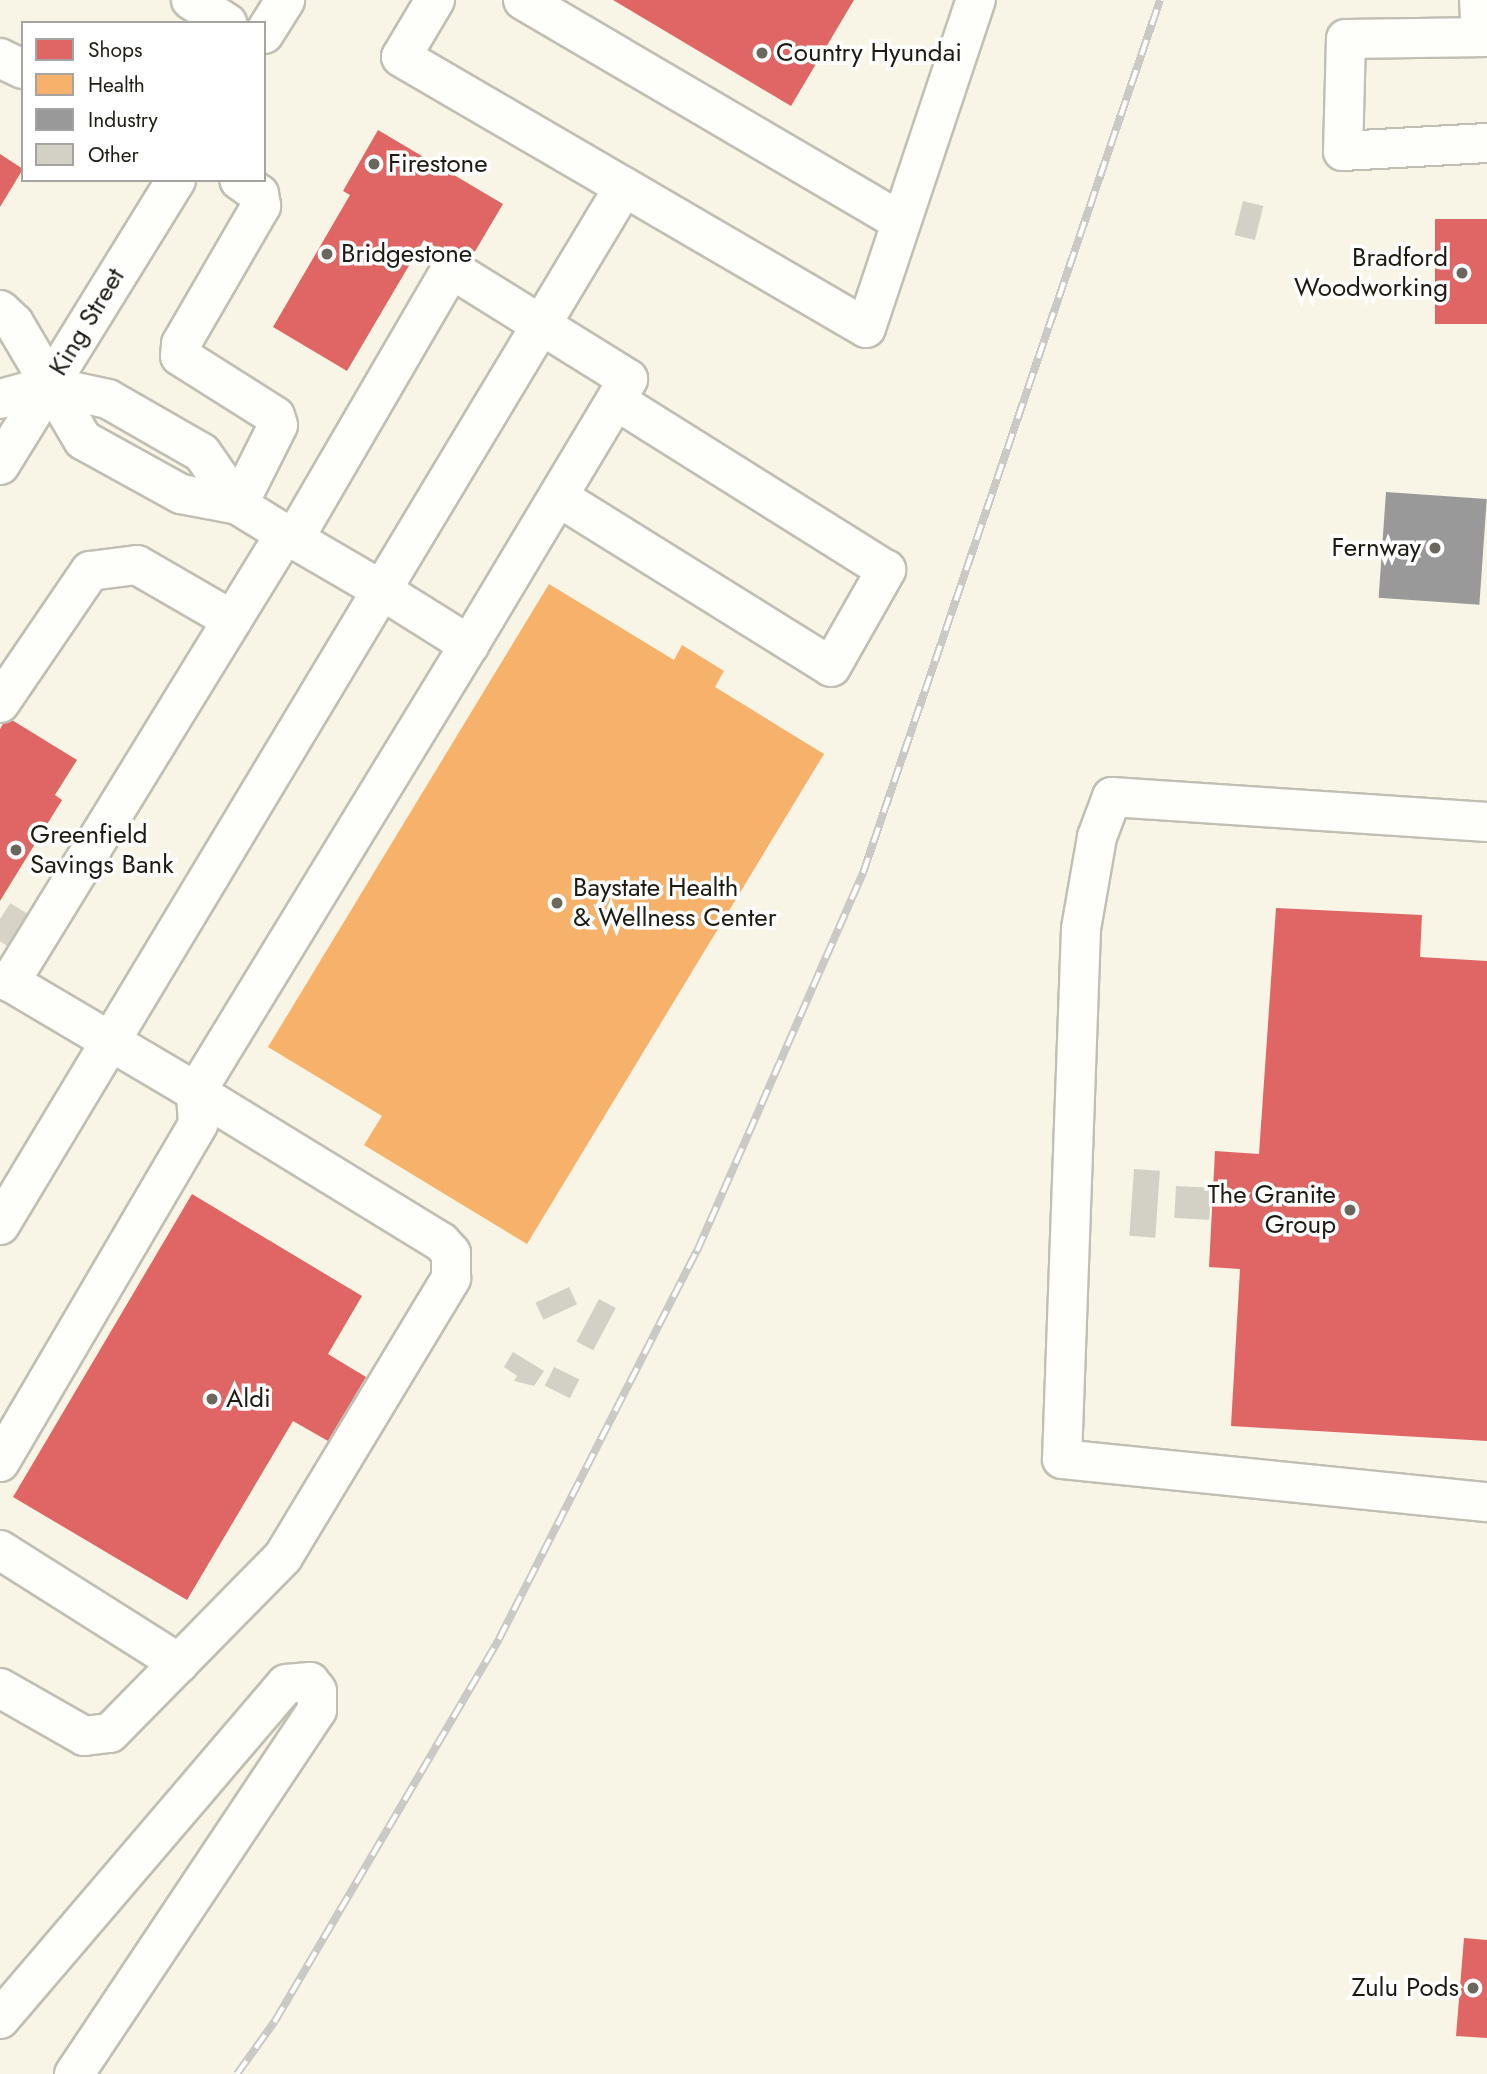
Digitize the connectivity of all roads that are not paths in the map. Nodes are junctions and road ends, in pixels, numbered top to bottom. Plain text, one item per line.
1 (191, 0) edge
2 (285, 0) edge
3 (435, 0) edge
4 (523, 0) edge
5 (976, 0) edge
6 (224, 21) edge
7 (1482, 25) edge
8 (266, 31) edge
9 (0, 58) edge
10 (21, 68) edge
11 (1487, 143) edge
12 (175, 182) edge
13 (242, 182) edge
14 (624, 187) junction
15 (901, 222) junction
16 (0, 310) edge
17 (538, 325) junction
18 (48, 386) junction
19 (0, 399) edge
20 (617, 401) junction
21 (0, 465) edge
22 (559, 498) junction
23 (238, 505) junction
24 (290, 537) junction
25 (383, 591) junction
26 (232, 620) junction
27 (469, 645) junction
28 (0, 703) edge
29 (1487, 822) edge
30 (5, 992) edge
31 (107, 1039) junction
32 (196, 1092) junction
33 (0, 1225) edge
34 (2, 1455) edge
35 (1487, 1502) edge
36 (0, 1550) edge
37 (179, 1663) junction
38 (0, 1688) edge
39 (0, 2019) edge
40 (74, 2074) edge

1 - 6 main road
2 - 8 main road
3 - 14 main road
4 - 15 main road
5 - 15 main road
7 - 11 main road
9 - 10 main road
12 - 18 main road, King Street
13 - 23 main road
14 - 15 main road
14 - 17 main road
16 - 18 main road
17 - 20 main road
17 - 24 main road
17 - 25 main road
18 - 19 main road
18 - 21 main road, King Street
18 - 23 main road
20 - 22 main road
20 - 22 main road
22 - 27 main road
23 - 24 main road
24 - 25 main road
24 - 26 main road
25 - 27 main road
25 - 31 main road
26 - 28 main road
26 - 30 main road
27 - 32 main road
29 - 35 main road
30 - 31 main road
31 - 32 main road
31 - 33 main road
32 - 34 main road
32 - 37 main road
36 - 37 main road
37 - 38 main road
39 - 40 main road

